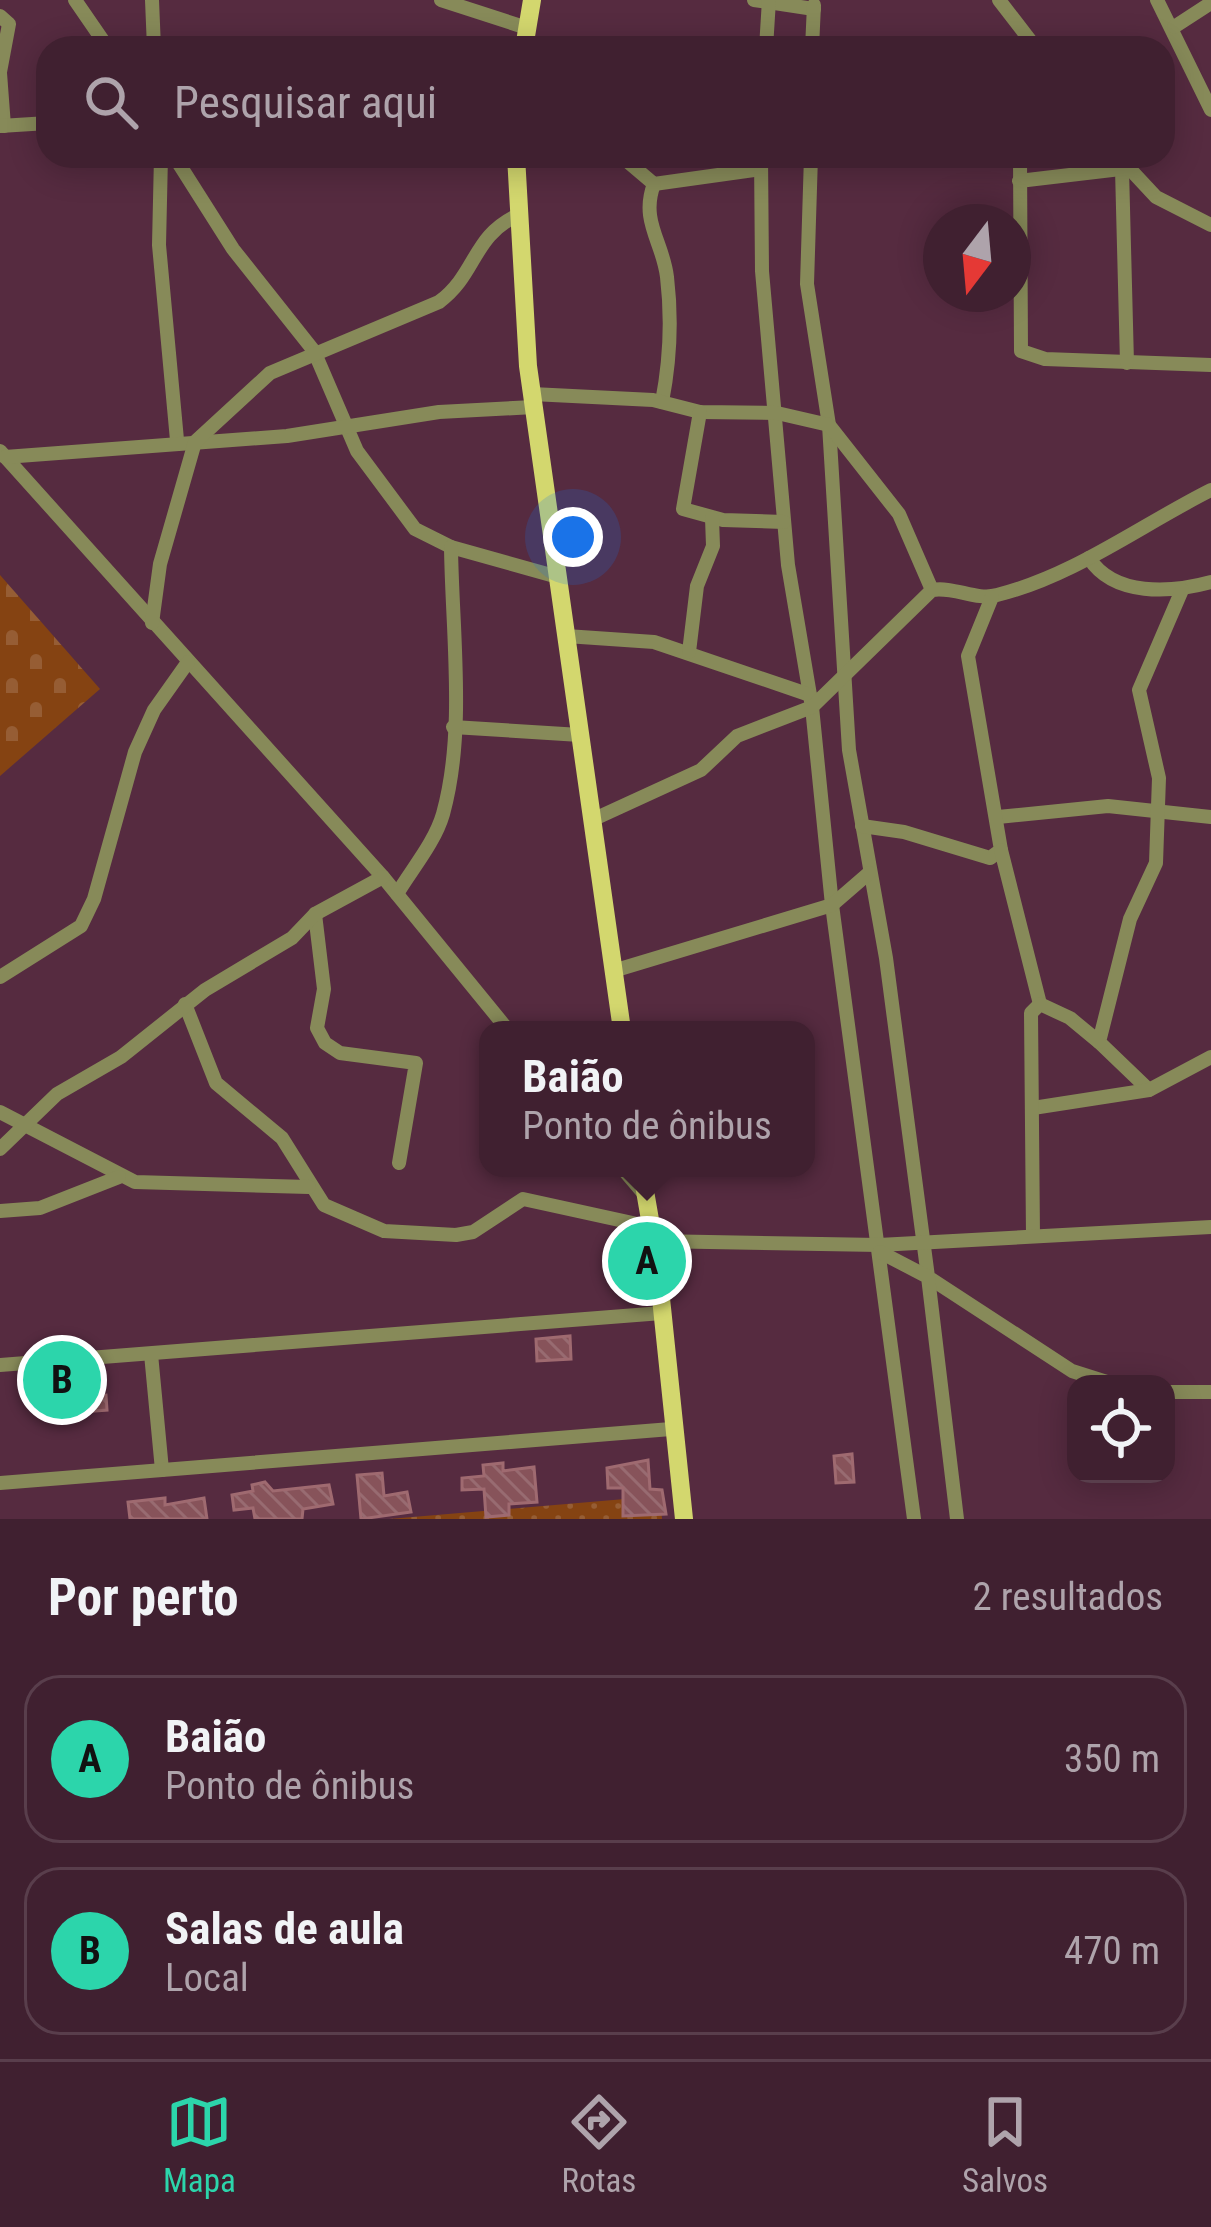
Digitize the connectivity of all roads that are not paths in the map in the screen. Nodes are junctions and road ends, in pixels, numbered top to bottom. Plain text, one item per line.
1 (75, 0) edge
2 (152, 0) edge
3 (441, 0) edge
4 (532, 0) edge
5 (999, 0) edge
6 (1157, 0) edge
7 (764, 1) edge
8 (1211, 3) edge
9 (814, 4) edge
10 (0, 16) edge
11 (1174, 27) junction
12 (100, 36) edge
13 (154, 36) edge
14 (522, 36) edge
15 (526, 36) edge
16 (765, 36) edge
17 (813, 36) edge
18 (1027, 36) edge
19 (0, 73) edge
20 (1211, 110) edge
21 (36, 124) edge
22 (2, 126) edge
23 (161, 168) edge
24 (182, 168) edge
25 (516, 168) edge
26 (635, 168) edge
27 (732, 168) edge
28 (761, 168) edge
29 (812, 168) edge
30 (1020, 168) edge
31 (1099, 168) edge
32 (1124, 168) edge
33 (1128, 168) edge
34 (1019, 181) junction
35 (654, 184) junction
36 (518, 215) junction
37 (1211, 225) edge
38 (314, 351) junction
39 (1127, 362) junction
40 (1211, 365) edge
41 (533, 401) junction
42 (662, 402) junction
43 (700, 412) junction
44 (777, 413) junction
45 (346, 425) junction
46 (829, 425) junction
47 (177, 440) junction
48 (195, 442) junction
49 (3, 454) edge
50 (1211, 490) edge
51 (712, 518) junction
52 (784, 522) junction
53 (451, 547) junction
54 (1089, 558) junction
55 (558, 577) junction
56 (1211, 582) edge
57 (932, 590) junction
58 (1182, 590) junction
59 (992, 597) junction
60 (152, 622) junction
61 (566, 636) junction
62 (689, 652) junction
63 (188, 662) junction
64 (843, 676) junction
65 (811, 701) junction
66 (453, 727) junction
67 (580, 735) junction
68 (1160, 812) junction
69 (1211, 817) edge
70 (998, 818) junction
71 (592, 820) junction
72 (862, 826) junction
73 (1001, 850) junction
74 (869, 873) junction
75 (383, 877) junction
76 (397, 894) junction
77 (832, 905) junction
78 (315, 914) junction
79 (614, 971) junction
80 (0, 977) edge
81 (185, 1004) junction
82 (1040, 1004) junction
83 (501, 1021) edge
84 (621, 1021) edge
85 (1100, 1042) junction
86 (1211, 1058) edge
87 (1149, 1090) junction
88 (1033, 1108) junction
89 (0, 1112) edge
90 (25, 1127) junction
91 (0, 1149) edge
92 (399, 1163) dead end
93 (119, 1177) junction
94 (630, 1177) edge
95 (642, 1177) edge
96 (309, 1187) junction
97 (645, 1195) junction
98 (0, 1211) edge
99 (1211, 1227) edge
100 (653, 1234) junction
101 (1033, 1236) junction
102 (921, 1241) junction
103 (879, 1249) junction
104 (928, 1277) junction
105 (662, 1313) junction
106 (152, 1354) junction
107 (0, 1365) edge
108 (1087, 1375) edge
109 (1175, 1392) edge
110 (1211, 1392) edge
111 (670, 1429) junction
112 (162, 1470) junction
113 (0, 1484) edge
114 (684, 1519) edge
115 (914, 1519) edge
116 (957, 1519) edge

1 - 12 street
2 - 13 street
3 - 14 street
4 - 15 main road
5 - 18 street
6 - 11 street
7 - 9 street
7 - 16 street
8 - 11 street
9 - 17 street
10 - 19 street
11 - 20 street
19 - 22 street
21 - 22 street
23 - 47 street
24 - 38 street
25 - 36 main road
26 - 35 street
27 - 35 street
28 - 44 street
29 - 46 street
30 - 34 street
31 - 34 street
32 - 39 street
33 - 37 street
34 - 39 street
35 - 42 street
36 - 38 street
36 - 41 main road
38 - 45 street
38 - 48 street
39 - 40 street
41 - 42 street
41 - 45 street
41 - 55 main road
42 - 43 street
43 - 44 street
43 - 51 street
44 - 46 street
44 - 52 street
45 - 48 street
45 - 53 street
46 - 57 street
46 - 64 street
47 - 48 street
47 - 49 street
48 - 60 street
49 - 60 street
50 - 54 street
51 - 52 street
51 - 62 street
52 - 65 street
53 - 55 street
53 - 66 street
54 - 58 street
54 - 59 street
55 - 61 main road
56 - 58 street
57 - 59 street
57 - 64 street
58 - 68 street
59 - 70 street
60 - 63 street
61 - 62 street
61 - 67 main road
62 - 65 street
63 - 75 street
63 - 80 street
64 - 65 street
64 - 72 street
65 - 71 street
65 - 77 street
66 - 67 street
66 - 76 street
67 - 71 main road
68 - 69 street
68 - 70 street
68 - 85 street
70 - 73 street
71 - 79 main road
72 - 73 street
72 - 74 street
73 - 82 street
74 - 77 street
74 - 102 street
75 - 76 street
75 - 78 street
76 - 83 street
77 - 79 street
77 - 103 street
78 - 81 street
78 - 92 street
79 - 84 main road
81 - 90 street
81 - 96 street
82 - 85 street
82 - 88 street
85 - 87 street
86 - 87 street
87 - 88 street
88 - 101 street
89 - 90 street
90 - 91 street
90 - 93 street
93 - 96 street
93 - 98 street
94 - 97 street
95 - 97 main road
96 - 100 street
97 - 100 main road
99 - 101 street
100 - 103 street
100 - 105 main road
101 - 102 street
102 - 103 street
102 - 104 street
103 - 104 street
103 - 115 street
104 - 108 street
104 - 116 street
105 - 106 street
105 - 111 main road
106 - 107 street
106 - 112 street
109 - 110 street
111 - 112 street
111 - 114 main road
112 - 113 street

